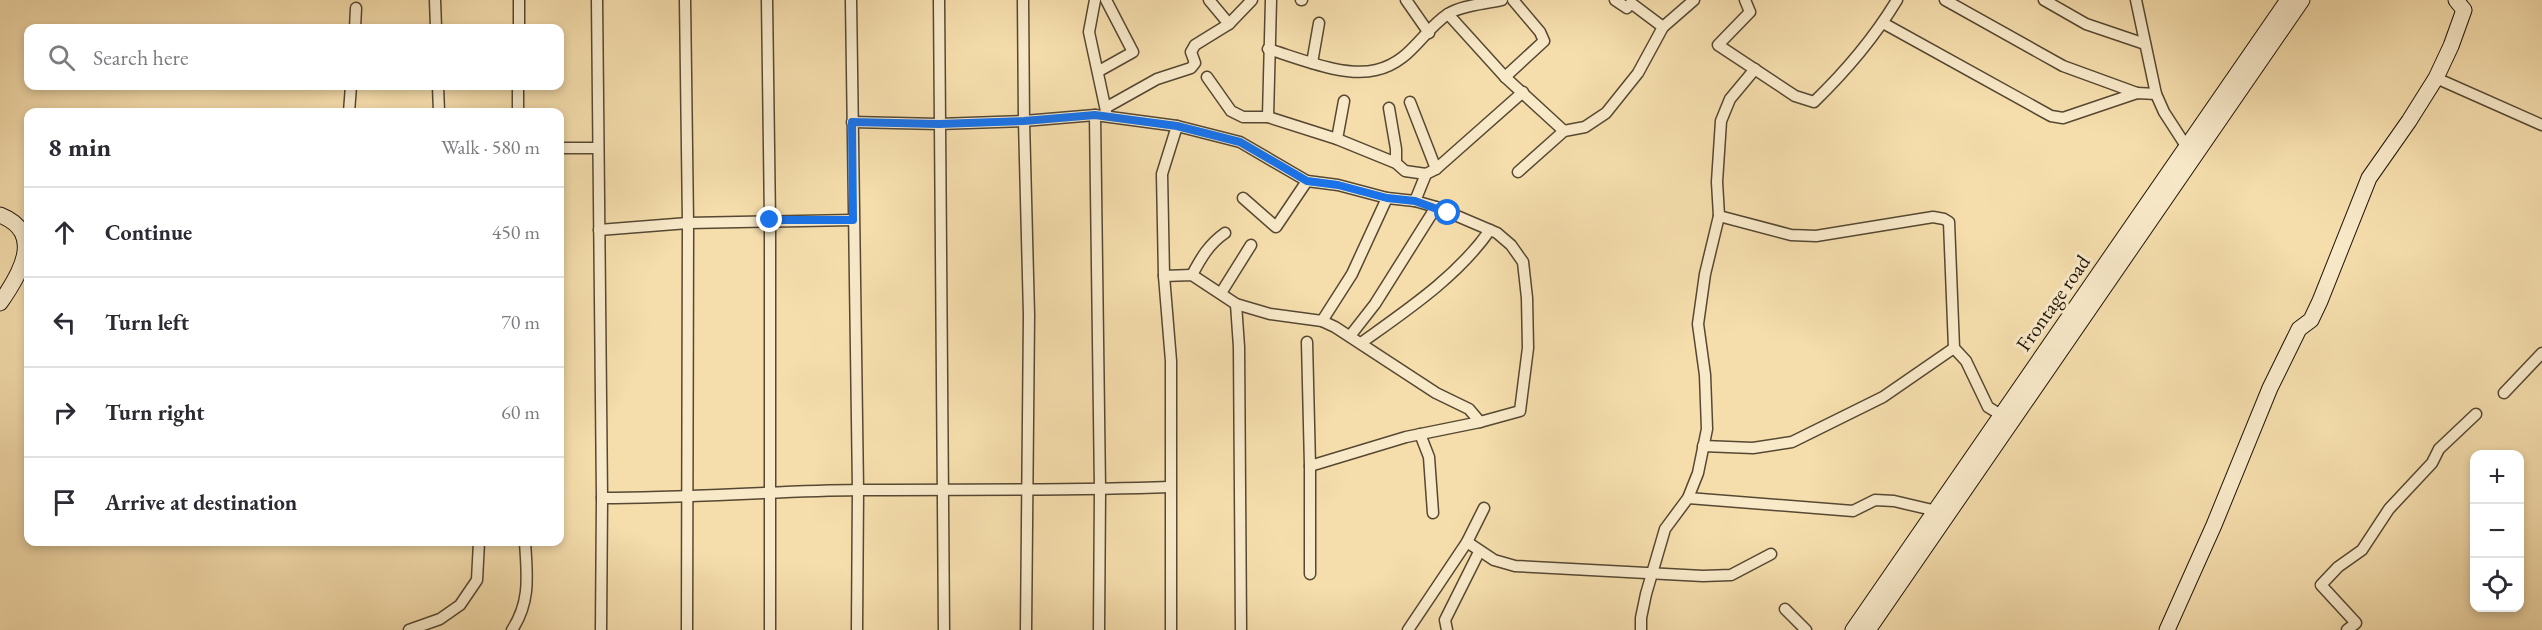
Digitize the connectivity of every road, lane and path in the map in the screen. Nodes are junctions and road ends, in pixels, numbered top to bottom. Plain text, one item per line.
1 (435, 0) edge
2 (519, 0) edge
3 (597, 0) edge
4 (685, 0) edge
5 (767, 0) edge
6 (851, 0) edge
7 (939, 0) edge
8 (1023, 0) edge
9 (1104, 0) edge
10 (1209, 0) edge
11 (1252, 0) edge
12 (1271, 0) edge
13 (1406, 0) edge
14 (1502, 0) edge
15 (1513, 0) edge
16 (1615, 0) edge
17 (1694, 0) edge
18 (1745, 0) edge
19 (1897, 0) edge
20 (1945, 0) edge
21 (2044, 0) edge
22 (2136, 0) edge
23 (2288, 0) edge
24 (2302, 0) edge
25 (2463, 3) edge
26 (1094, 5) edge
27 (356, 8) dead end
28 (1448, 14) junction
29 (1319, 23) dead end
30 (1883, 23) junction
31 (354, 24) edge
32 (436, 24) edge
33 (519, 24) edge
34 (1229, 24) junction
35 (1663, 27) junction
36 (1429, 33) junction
37 (2145, 44) junction
38 (1268, 49) junction
39 (1312, 63) junction
40 (1755, 69) junction
41 (1099, 71) junction
42 (1207, 77) dead end
43 (1505, 77) junction
44 (2436, 78) junction
45 (351, 90) edge
46 (438, 90) edge
47 (518, 90) edge
48 (1522, 92) junction
49 (2137, 93) junction
50 (2156, 94) junction
51 (1344, 101) dead end
52 (1410, 102) dead end
53 (349, 108) edge
54 (439, 108) edge
55 (518, 108) edge
56 (1389, 108) dead end
57 (1102, 113) junction
58 (1268, 117) junction
59 (1024, 121) junction
60 (852, 122) junction
61 (939, 124) junction
62 (2542, 125) edge
63 (1177, 126) junction
64 (1564, 131) junction
65 (1337, 139) junction
66 (564, 148) edge
67 (598, 148) junction
68 (2191, 149) junction
69 (1396, 164) junction
70 (1431, 171) junction
71 (1518, 172) dead end
72 (1307, 181) junction
73 (1243, 198) dead end
74 (1387, 198) junction
75 (1415, 201) junction
76 (1436, 207) junction
77 (0, 215) edge
78 (1719, 216) junction
79 (770, 220) junction
80 (853, 220) junction
81 (688, 223) junction
82 (599, 230) junction
83 (1490, 230) junction
84 (1225, 233) dead end
85 (24, 236) edge
86 (1251, 245) dead end
87 (24, 257) edge
88 (1192, 275) junction
89 (1164, 276) junction
90 (1221, 293) junction
91 (0, 303) edge
92 (1236, 304) junction
93 (1322, 321) junction
94 (1350, 336) junction
95 (1307, 342) dead end
96 (1361, 343) junction
97 (1954, 348) junction
98 (2542, 353) edge
99 (2505, 393) dead end
100 (2476, 414) dead end
101 (2001, 415) junction
102 (1480, 422) junction
103 (1420, 434) junction
104 (1703, 446) junction
105 (1310, 466) junction
106 (1169, 488) junction
107 (1028, 489) junction
108 (858, 490) junction
109 (944, 490) junction
110 (1100, 490) junction
111 (770, 493) junction
112 (602, 498) junction
113 (687, 498) junction
114 (1688, 498) junction
115 (1484, 508) dead end
116 (1941, 512) junction
117 (1433, 513) dead end
118 (1467, 542) junction
119 (479, 546) edge
120 (525, 546) edge
121 (1479, 552) junction
122 (1771, 554) dead end
123 (1653, 572) junction
124 (1310, 574) dead end
125 (1785, 609) dead end
126 (410, 630) edge
127 (512, 630) edge
128 (601, 630) edge
129 (687, 630) edge
130 (770, 630) edge
131 (857, 630) edge
132 (944, 630) edge
133 (1026, 630) edge
134 (1099, 630) edge
135 (1171, 630) edge
136 (1241, 630) edge
137 (1408, 630) edge
138 (1447, 630) edge
139 (1641, 630) edge
140 (1806, 630) edge
141 (1853, 630) edge
142 (1868, 630) edge
143 (2167, 630) edge
144 (2347, 630) edge

1 - 32 street
2 - 33 street
3 - 67 street
4 - 81 street
5 - 79 street
6 - 60 street
7 - 61 street
8 - 59 street
9 - 26 street
9 - 41 street
10 - 34 street
11 - 34 street
12 - 38 street
13 - 36 street
14 - 28 street
15 - 43 street
16 - 35 street
17 - 35 street
18 - 40 street
19 - 30 street
20 - 49 street
21 - 37 street
22 - 37 street
23 - 68 main road, Frontage road
24 - 68 main road
25 - 44 main road
26 - 41 street
27 - 31 street
28 - 36 street
28 - 43 street
29 - 39 street
30 - 40 street
30 - 49 street
34 - 57 street
35 - 64 street
36 - 39 street
37 - 50 street
38 - 39 street
38 - 58 street
40 - 78 street
41 - 57 street
42 - 58 street
43 - 48 street
44 - 62 street
44 - 143 main road
45 - 53 street
46 - 54 street
47 - 55 street
48 - 64 street
48 - 70 street
49 - 50 street
50 - 68 street
51 - 65 street
52 - 70 street
56 - 69 street
57 - 59 street
57 - 63 street
57 - 110 street
58 - 65 street
59 - 61 street
59 - 107 street
60 - 61 street
60 - 80 street
61 - 109 street
63 - 72 street
63 - 89 street
64 - 71 street
65 - 69 street
66 - 67 street
67 - 82 street
68 - 101 main road, Frontage road
68 - 116 main road
69 - 70 street
70 - 75 street
72 - 73 street
72 - 74 street
74 - 75 street
74 - 93 street
75 - 76 street
76 - 83 street
76 - 94 street
77 - 85 main road
78 - 97 street
78 - 104 street
79 - 80 street
79 - 81 street
79 - 111 street
80 - 108 street
81 - 82 street
81 - 113 street
82 - 112 street
83 - 96 street
83 - 102 street
84 - 88 street
86 - 90 street
87 - 91 main road
88 - 89 street
88 - 90 street
89 - 106 street
90 - 92 street
92 - 93 street
92 - 136 street
93 - 94 street
94 - 96 street
95 - 105 street
96 - 102 street
97 - 101 street
97 - 104 street
98 - 99 street
100 - 144 street
101 - 116 main road, Frontage road
102 - 103 street
103 - 105 street
103 - 117 street
104 - 114 street
105 - 124 street
106 - 110 street
106 - 135 street
107 - 109 street
107 - 110 street
107 - 133 street
108 - 109 street
108 - 111 street
108 - 131 street
109 - 132 street
110 - 134 street
111 - 113 street
111 - 130 street
112 - 113 street
112 - 128 street
113 - 129 street
114 - 116 street
114 - 123 street
115 - 118 street
116 - 141 main road, Frontage road
116 - 142 main road
118 - 121 street
118 - 137 street
119 - 126 street
120 - 127 street
121 - 123 street
121 - 138 street
122 - 123 street
123 - 139 street
125 - 140 street

